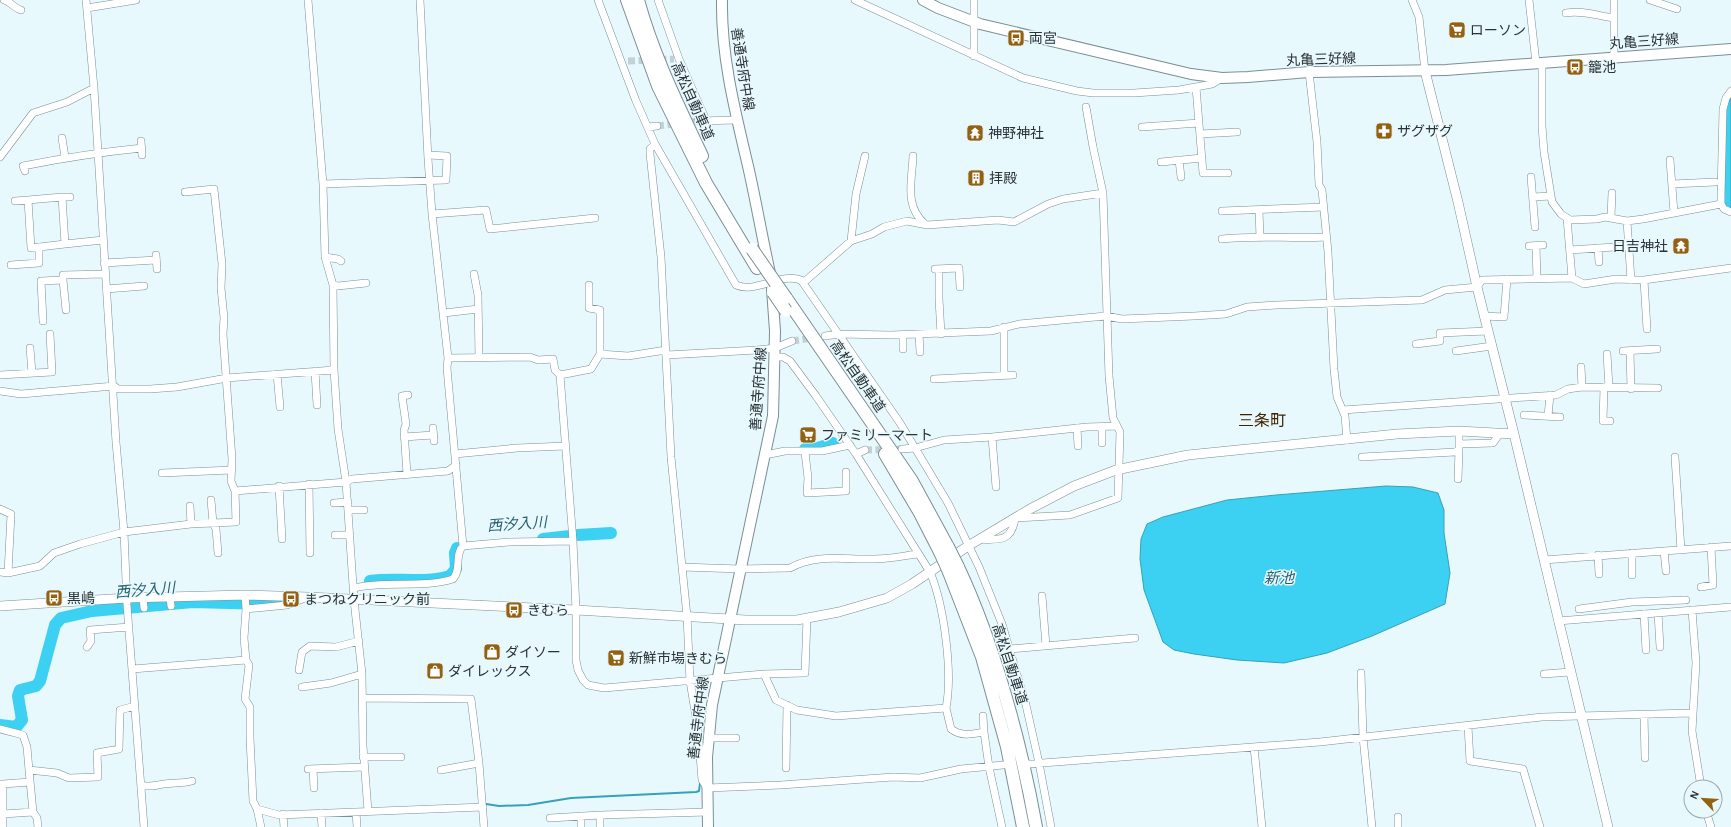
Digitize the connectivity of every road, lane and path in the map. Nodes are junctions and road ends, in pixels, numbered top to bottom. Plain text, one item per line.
1 (4, 0) edge
2 (136, 0) edge
3 (308, 0) edge
4 (420, 0) edge
5 (598, 0) edge
6 (626, 0) edge
7 (638, 0) edge
8 (658, 0) edge
9 (722, 0) edge
10 (855, 0) edge
11 (923, 0) edge
12 (974, 0) edge
13 (1412, 0) edge
14 (1529, 0) edge
15 (1614, 0) edge
16 (1650, 0) edge
17 (1661, 2) edge
18 (86, 4) edge
19 (1677, 8) dead end
20 (21, 10) dead end
21 (1566, 13) dead end
22 (1614, 18) junction
23 (974, 22) junction
24 (1731, 49) edge
25 (974, 56) junction
26 (1614, 58) junction
27 (1539, 63) junction
28 (1425, 71) junction
29 (1309, 72) junction
30 (1222, 78) junction
31 (1196, 87) junction
32 (94, 88) junction
33 (1731, 91) edge
34 (1086, 107) dead end
35 (737, 120) junction
36 (1199, 123) junction
37 (657, 126) tunnel mouth
38 (648, 127) junction
39 (1142, 127) dead end
40 (1236, 132) dead end
41 (1200, 134) junction
42 (62, 138) dead end
43 (655, 144) junction
44 (142, 148) dead end
45 (98, 152) junction
46 (428, 155) junction
47 (866, 156) dead end
48 (913, 156) dead end
49 (0, 157) edge
50 (65, 157) junction
51 (1202, 158) junction
52 (1179, 160) junction
53 (1670, 160) dead end
54 (1161, 162) dead end
55 (25, 171) dead end
56 (1228, 173) dead end
57 (1181, 177) dead end
58 (1531, 177) dead end
59 (430, 181) junction
60 (1715, 182) dead end
61 (323, 184) junction
62 (1672, 184) junction
63 (185, 192) dead end
64 (1102, 193) junction
65 (1612, 193) dead end
66 (1550, 196) junction
67 (70, 197) dead end
68 (1533, 197) junction
69 (62, 198) junction
70 (28, 200) junction
71 (15, 201) dead end
72 (1721, 204) junction
73 (1324, 207) junction
74 (1259, 210) junction
75 (1222, 212) dead end
76 (1731, 212) edge
77 (1674, 213) junction
78 (432, 214) junction
79 (1611, 217) junction
80 (595, 218) dead end
81 (1567, 218) junction
82 (1627, 220) junction
83 (927, 225) junction
84 (1536, 227) dead end
85 (1326, 237) junction
86 (1260, 238) junction
87 (1222, 239) dead end
88 (103, 240) junction
89 (851, 241) junction
90 (65, 244) junction
91 (1536, 246) dead end
92 (1629, 246) junction
93 (38, 247) junction
94 (1598, 248) junction
95 (1570, 250) junction
96 (325, 257) junction
97 (341, 261) dead end
98 (1599, 262) dead end
99 (104, 263) junction
100 (11, 265) dead end
101 (1731, 268) edge
102 (157, 269) dead end
103 (105, 274) junction
104 (474, 274) dead end
105 (1537, 278) junction
106 (1572, 278) junction
107 (1507, 279) junction
108 (63, 280) junction
109 (1631, 280) junction
110 (1644, 280) junction
111 (771, 282) junction
112 (366, 283) dead end
113 (804, 283) junction
114 (333, 285) junction
115 (590, 285) dead end
116 (144, 286) dead end
117 (960, 287) dead end
118 (1477, 287) junction
119 (106, 289) junction
120 (1331, 302) junction
121 (478, 309) junction
122 (66, 310) dead end
123 (444, 313) junction
124 (1106, 316) junction
125 (1484, 316) junction
126 (43, 321) dead end
127 (1004, 327) junction
128 (1647, 329) dead end
129 (1488, 331) junction
130 (50, 334) dead end
131 (839, 334) junction
132 (919, 334) junction
133 (941, 334) junction
134 (903, 335) junction
135 (825, 336) tunnel mouth
136 (792, 341) tunnel mouth
137 (1416, 344) dead end
138 (1492, 346) junction
139 (30, 348) dead end
140 (903, 349) dead end
141 (1657, 349) dead end
142 (1456, 351) dead end
143 (775, 352) junction
144 (920, 352) dead end
145 (667, 353) junction
146 (600, 354) junction
147 (1607, 354) dead end
148 (448, 358) junction
149 (479, 358) junction
150 (1581, 367) dead end
151 (334, 370) junction
152 (315, 371) junction
153 (32, 373) junction
154 (276, 374) junction
155 (0, 375) edge
156 (560, 375) junction
157 (1004, 375) junction
158 (1013, 375) dead end
159 (227, 378) junction
160 (934, 378) dead end
161 (114, 386) junction
162 (1582, 387) junction
163 (1606, 387) junction
164 (1631, 388) junction
165 (1658, 388) dead end
166 (0, 391) edge
167 (408, 395) dead end
168 (1550, 395) junction
169 (1505, 398) junction
170 (317, 405) dead end
171 (280, 408) dead end
172 (1343, 410) junction
173 (1524, 415) dead end
174 (1548, 416) junction
175 (1560, 417) dead end
176 (1610, 421) dead end
177 (1102, 426) junction
178 (1117, 426) junction
179 (1077, 428) junction
180 (1459, 431) junction
181 (1500, 433) junction
182 (433, 434) dead end
183 (1514, 434) junction
184 (404, 437) junction
185 (992, 437) junction
186 (1347, 440) junction
187 (1102, 443) dead end
188 (850, 445) junction
189 (565, 446) junction
190 (1078, 446) dead end
191 (1459, 447) junction
192 (915, 448) junction
193 (902, 449) tunnel mouth
194 (865, 450) tunnel mouth
195 (806, 452) junction
196 (455, 454) junction
197 (856, 454) junction
198 (765, 455) junction
199 (1362, 457) dead end
200 (1675, 457) dead end
201 (456, 465) junction
202 (232, 470) junction
203 (1118, 470) junction
204 (846, 472) dead end
205 (162, 474) dead end
206 (407, 474) junction
207 (1458, 479) dead end
208 (346, 482) junction
209 (309, 484) junction
210 (278, 486) junction
211 (996, 487) dead end
212 (234, 491) junction
213 (211, 500) dead end
214 (348, 502) junction
215 (334, 504) dead end
216 (190, 506) dead end
217 (0, 509) edge
218 (348, 510) junction
219 (364, 510) dead end
220 (1015, 518) junction
221 (213, 523) junction
222 (191, 524) junction
223 (124, 532) junction
224 (350, 534) junction
225 (335, 535) dead end
226 (282, 539) dead end
227 (573, 541) junction
228 (463, 546) junction
229 (968, 546) junction
230 (1731, 546) edge
231 (1711, 547) junction
232 (944, 550) junction
233 (1681, 550) junction
234 (1664, 551) junction
235 (218, 553) dead end
236 (310, 553) dead end
237 (917, 554) junction
238 (1632, 554) junction
239 (1598, 556) junction
240 (1544, 560) junction
241 (682, 567) junction
242 (740, 569) junction
243 (954, 570) junction
244 (1666, 571) dead end
245 (0, 572) edge
246 (930, 572) junction
247 (8, 573) junction
248 (1599, 574) dead end
249 (1632, 575) dead end
250 (1701, 587) dead end
251 (354, 588) junction
252 (1042, 596) dead end
253 (308, 597) junction
254 (354, 600) junction
255 (1686, 600) dead end
256 (246, 602) junction
257 (1632, 602) junction
258 (128, 604) junction
259 (0, 606) edge
260 (1731, 607) edge
261 (1579, 609) dead end
262 (576, 610) junction
263 (1692, 610) junction
264 (1658, 613) junction
265 (1644, 614) junction
266 (1634, 615) junction
267 (687, 616) junction
268 (729, 618) junction
269 (807, 618) junction
270 (1558, 621) junction
271 (129, 627) junction
272 (1135, 638) dead end
273 (359, 641) junction
274 (1046, 646) junction
275 (88, 647) dead end
276 (1660, 647) dead end
277 (1010, 649) junction
278 (1646, 650) dead end
279 (246, 660) junction
280 (132, 670) junction
281 (299, 670) dead end
282 (1570, 672) junction
283 (1361, 673) dead end
284 (362, 674) junction
285 (764, 674) junction
286 (1544, 674) dead end
287 (717, 678) junction
288 (690, 681) junction
289 (302, 687) dead end
290 (363, 698) junction
291 (787, 705) junction
292 (136, 706) junction
293 (946, 708) junction
294 (1692, 712) junction
295 (1644, 714) junction
296 (983, 716) dead end
297 (1581, 716) junction
298 (1468, 726) junction
299 (0, 729) edge
300 (984, 732) junction
301 (1363, 737) junction
302 (708, 738) junction
303 (736, 738) dead end
304 (1254, 747) junction
305 (363, 757) junction
306 (401, 757) dead end
307 (1644, 758) dead end
308 (479, 763) junction
309 (1039, 763) junction
310 (1029, 764) dead end
311 (1002, 765) dead end
312 (364, 767) junction
313 (989, 767) junction
314 (786, 768) dead end
315 (29, 770) junction
316 (441, 770) dead end
317 (1700, 779) edge
318 (192, 781) dead end
319 (30, 782) junction
320 (1, 784) edge
321 (142, 786) junction
322 (314, 788) dead end
323 (707, 788) junction
324 (483, 808) junction
325 (257, 809) junction
326 (368, 811) junction
327 (33, 812) junction
328 (356, 812) junction
329 (708, 812) junction
330 (321, 813) junction
331 (3, 814) junction
332 (283, 814) junction
333 (600, 815) junction
334 (581, 816) junction
335 (1398, 817) dead end
336 (550, 818) dead end
337 (3, 827) edge
338 (38, 827) edge
339 (144, 827) edge
340 (261, 827) edge
341 (284, 827) edge
342 (322, 827) edge
343 (357, 827) edge
344 (484, 827) edge
345 (581, 827) edge
346 (600, 827) edge
347 (708, 827) edge
348 (1002, 827) edge
349 (1023, 827) edge
350 (1036, 827) edge
351 (1051, 827) edge
352 (1262, 827) edge
353 (1372, 827) edge
354 (1398, 827) edge
355 (1540, 827) edge
356 (1608, 827) edge

1 - 20 street
2 - 18 street
3 - 61 street
4 - 46 street
5 - 38 street
6 - 232 highway, 高松自動車道, bridge
7 - 232 highway, 高松自動車道, bridge
8 - 35 street
9 - 35 main road, 善通寺府中線
10 - 25 street
11 - 23 main road, 丸亀三好線
12 - 23 street
13 - 28 street
14 - 27 street
15 - 22 street
16 - 17 street
17 - 19 street
18 - 32 street
21 - 22 street
22 - 26 street
23 - 25 street
23 - 30 main road, 丸亀三好線
24 - 26 main road, 丸亀三好線
25 - 31 street
26 - 27 main road, 丸亀三好線
27 - 28 main road, 丸亀三好線
27 - 66 street
28 - 29 main road, 丸亀三好線
28 - 118 street
29 - 30 main road, 丸亀三好線
29 - 73 street
30 - 31 street
31 - 36 street
32 - 45 street
32 - 49 street
33 - 72 street
34 - 64 street
35 - 111 main road, 善通寺府中線
36 - 39 street
36 - 41 street
37 - 38 street
38 - 43 street
40 - 41 street
41 - 51 street
42 - 50 street
43 - 111 street
43 - 145 street
44 - 45 street
45 - 50 street
45 - 88 street
46 - 59 street
46 - 59 street
47 - 89 street
48 - 83 street
50 - 55 street
51 - 52 street
51 - 56 street
52 - 54 street
52 - 57 street
53 - 62 street
58 - 68 street
59 - 61 street
59 - 78 street
60 - 62 street
61 - 96 street
62 - 77 street
63 - 159 street
64 - 83 street
64 - 124 street
65 - 79 street
66 - 68 street
66 - 81 street
67 - 69 street
68 - 84 street
69 - 70 street
69 - 90 street
70 - 71 street
70 - 93 street
72 - 76 street
72 - 77 street
73 - 74 street
73 - 85 street
74 - 75 street
74 - 86 street
77 - 82 street
78 - 80 street
78 - 123 street
79 - 81 street
79 - 82 street
81 - 95 street
82 - 92 street
83 - 89 street
85 - 86 street
85 - 120 street
86 - 87 street
88 - 90 street
88 - 99 street
89 - 113 street
90 - 93 street
91 - 105 street
92 - 94 street
92 - 109 street
93 - 100 street
94 - 95 street
94 - 98 street
95 - 106 street
96 - 97 street
96 - 114 street
99 - 102 street
99 - 103 street
101 - 110 street
103 - 108 street
103 - 119 street
104 - 121 street
105 - 106 street
105 - 107 street
106 - 109 street
107 - 118 street
107 - 125 street
108 - 122 street
108 - 126 street
109 - 110 street
110 - 128 street
111 - 113 street
111 - 143 main road, 善通寺府中線
112 - 114 street
113 - 131 street
114 - 151 street
115 - 146 street
116 - 119 street
117 - 133 street
118 - 120 street
118 - 125 street
119 - 161 street
120 - 124 street
120 - 172 street
121 - 123 street
121 - 149 street
123 - 148 street
124 - 127 street
124 - 178 street
125 - 129 street
127 - 133 street
127 - 157 street
129 - 137 street
129 - 138 street
130 - 153 street
131 - 134 street
131 - 135 street
131 - 192 street
132 - 133 street
132 - 134 street
132 - 144 street
134 - 140 street
136 - 143 street
138 - 142 street
138 - 169 street
139 - 153 street
141 - 164 street
143 - 145 street
143 - 188 street
143 - 198 main road, 善通寺府中線
145 - 146 street
145 - 241 street
146 - 156 street
147 - 163 street
148 - 149 street
148 - 196 street
149 - 156 street
150 - 162 street
151 - 152 street
151 - 208 street
152 - 154 street
152 - 170 street
153 - 155 street
154 - 159 street
154 - 171 street
156 - 189 street
157 - 158 street
157 - 160 street
159 - 161 street
159 - 202 street
161 - 166 street
161 - 223 street
162 - 163 street
162 - 168 street
163 - 164 street
163 - 176 street
164 - 165 street
167 - 184 street
168 - 169 street
168 - 174 street
169 - 172 street
169 - 183 street
172 - 186 street
173 - 174 street
174 - 175 street
177 - 178 street
177 - 179 street
177 - 187 street
178 - 203 street
179 - 185 street
179 - 190 street
180 - 181 street
180 - 186 street
180 - 191 street
181 - 183 street
181 - 191 street
182 - 184 street
183 - 240 street
184 - 206 street
185 - 192 street
185 - 211 street
186 - 203 street
188 - 195 street
188 - 197 street
189 - 196 street
189 - 227 street
191 - 199 street
191 - 207 street
192 - 193 street
192 - 229 street
194 - 197 street
195 - 198 street
195 - 204 street
196 - 201 street
197 - 237 street
198 - 242 main road, 善通寺府中線
200 - 233 street
201 - 206 street
201 - 228 street
202 - 205 street
202 - 212 street
203 - 220 street
203 - 220 street
206 - 208 street
208 - 209 street
208 - 214 street
209 - 210 street
209 - 236 street
210 - 212 street
210 - 226 street
212 - 221 street
213 - 221 street
214 - 215 street
214 - 218 street
216 - 222 street
217 - 247 street
218 - 219 street
218 - 224 street
220 - 229 street
221 - 222 street
221 - 235 street
222 - 223 street
223 - 247 street
223 - 258 street
224 - 225 street
224 - 251 street
227 - 228 street
227 - 262 street
228 - 251 street
229 - 246 street
229 - 277 street
230 - 231 street
231 - 233 street
231 - 250 street
232 - 243 highway, 高松自動車道, bridge
233 - 234 street
234 - 238 street
234 - 244 street
237 - 242 street
237 - 246 street
238 - 239 street
238 - 249 street
239 - 240 street
239 - 248 street
240 - 270 street
241 - 242 street
241 - 267 street
242 - 268 main road, 善通寺府中線
243 - 349 highway, 高松自動車道
243 - 350 highway, 高松自動車道
245 - 247 street
246 - 269 street
246 - 293 street
251 - 254 street
252 - 274 street
253 - 254 street
253 - 256 street
253 - 256 street
254 - 262 street
254 - 273 street
255 - 257 street
256 - 258 street
256 - 279 street
257 - 261 street
257 - 266 street
258 - 259 street
258 - 271 street
260 - 263 street
262 - 267 street
262 - 288 street
263 - 264 street
263 - 294 street
264 - 265 street
264 - 276 street
265 - 266 street
265 - 278 street
266 - 270 street
267 - 268 street
267 - 288 street
268 - 269 street
268 - 287 main road, 善通寺府中線
269 - 285 street
270 - 282 street
271 - 275 street
271 - 280 street
272 - 274 street
273 - 281 street
273 - 284 street
274 - 277 street
277 - 309 street
279 - 280 street
279 - 325 street
280 - 292 street
282 - 286 street
282 - 297 street
283 - 301 street
284 - 289 street
284 - 290 street
285 - 287 street
285 - 291 street
287 - 288 street
287 - 302 main road, 善通寺府中線
288 - 323 street
290 - 305 street
290 - 308 street
291 - 293 street
291 - 314 street
292 - 315 street
292 - 321 street
293 - 300 street
294 - 295 street
294 - 317 street
295 - 297 street
295 - 307 street
296 - 300 street
297 - 298 street
297 - 356 street
298 - 301 street
298 - 355 street
299 - 315 street
300 - 313 street
301 - 304 street
301 - 353 street
302 - 303 street
302 - 323 main road, 善通寺府中線
304 - 309 street
304 - 352 street
305 - 306 street
305 - 312 street
308 - 316 street
308 - 324 street
309 - 310 street
309 - 351 street
311 - 313 street
312 - 322 street
312 - 326 street
313 - 323 street
313 - 348 street
315 - 319 street
318 - 321 street
319 - 320 street
319 - 327 street
320 - 331 street
321 - 339 street
323 - 329 main road, 善通寺府中線
324 - 326 street
324 - 344 street
325 - 332 street
325 - 340 street
326 - 328 street
327 - 331 street
327 - 338 street
328 - 330 street
328 - 343 street
329 - 333 street
329 - 347 main road, 善通寺府中線
330 - 332 street
330 - 342 street
331 - 337 street
332 - 341 street
333 - 334 street
333 - 346 street
334 - 336 street
334 - 345 street
335 - 354 street

